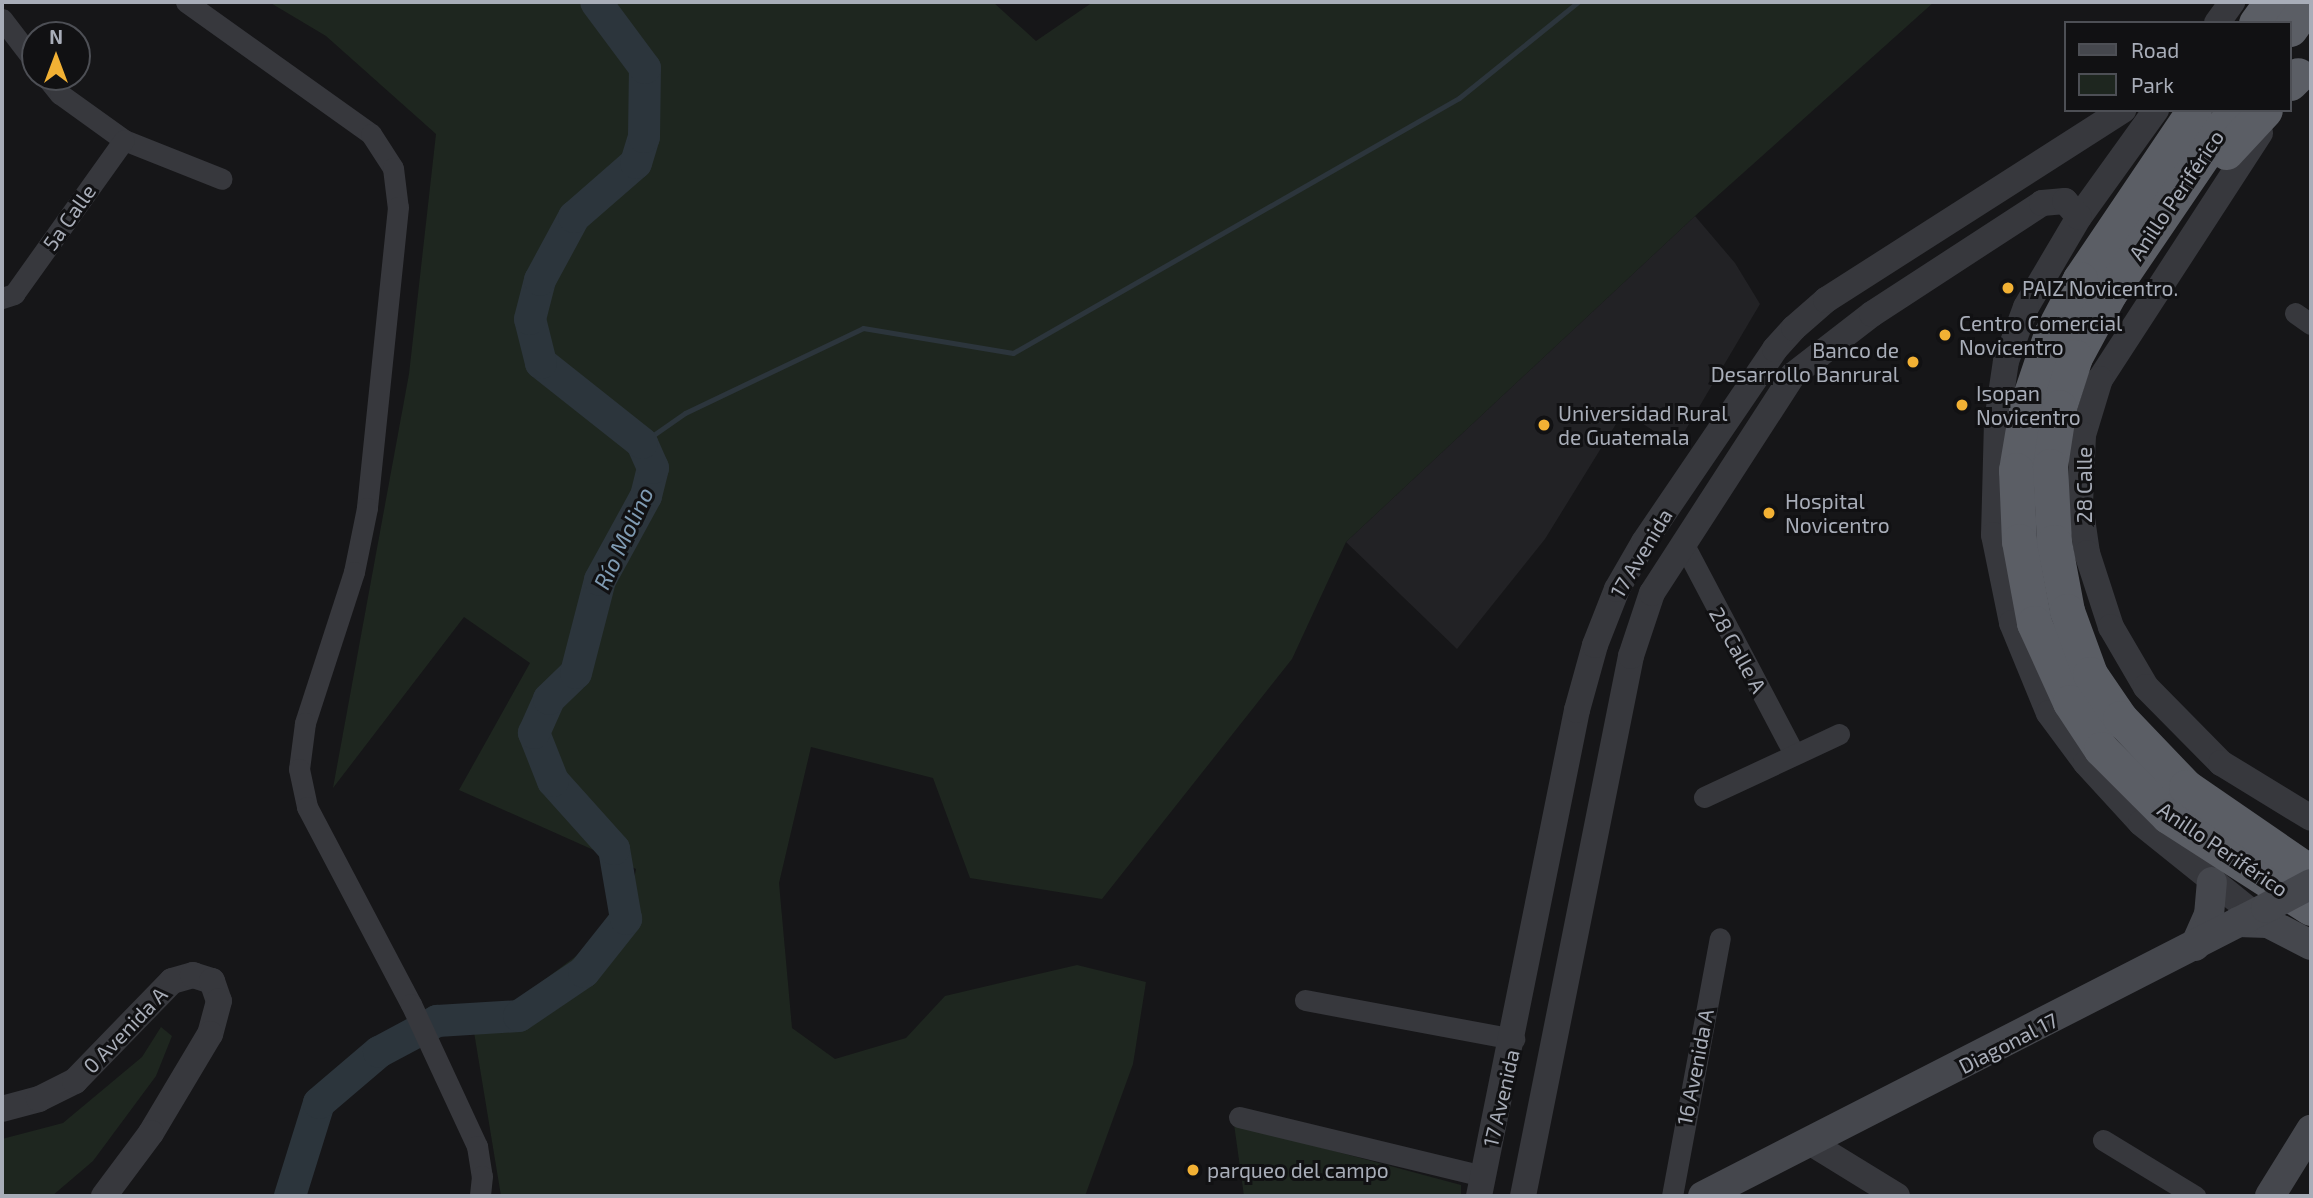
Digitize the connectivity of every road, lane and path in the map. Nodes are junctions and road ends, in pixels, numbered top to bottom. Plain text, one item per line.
1 (186, 2) edge
2 (2232, 2) edge
3 (2271, 2) edge
4 (2309, 2) edge
5 (2, 19) edge
6 (2218, 21) edge
7 (2257, 21) edge
8 (2292, 26) edge
9 (21, 44) edge
10 (58, 91) edge
11 (2120, 112) edge
12 (2155, 112) edge
13 (2193, 112) edge
14 (2233, 112) edge
15 (2263, 112) edge
16 (2274, 112) edge
17 (124, 140) junction
18 (222, 178) dead end
19 (1998, 189) junction
20 (2020, 216) junction
21 (2079, 217) junction
22 (2150, 234) junction
23 (8, 296) edge
24 (2050, 466) junction
25 (1684, 545) junction
26 (1839, 734) dead end
27 (1794, 754) junction
28 (1562, 786) junction
29 (1605, 794) junction
30 (1704, 797) dead end
31 (2311, 818) edge
32 (2311, 847) edge
33 (2311, 873) edge
34 (2212, 882) junction
35 (2311, 884) edge
36 (2311, 908) edge
37 (2253, 915) junction
38 (1720, 938) dead end
39 (2311, 945) edge
40 (2195, 946) junction
41 (1305, 1000) dead end
42 (1514, 1039) junction
43 (2, 1109) edge
44 (1239, 1117) dead end
45 (2311, 1130) edge
46 (2103, 1140) dead end
47 (1811, 1143) junction
48 (1481, 1186) edge
49 (104, 1196) edge
50 (480, 1196) edge
51 (1523, 1196) edge
52 (1672, 1196) edge
53 (1703, 1196) edge
54 (1897, 1196) edge
55 (2195, 1196) edge
56 (2270, 1196) edge

1 - 50 street
2 - 6 street
3 - 7 highway
4 - 8 highway
5 - 9 street
10 - 17 street
11 - 19 street, 17 Avenida
12 - 21 street, Anillo Periférico
13 - 36 highway, Anillo Periférico
14 - 22 highway, Anillo Periférico
15 - 22 highway
16 - 31 street, 28 Calle
17 - 18 street
17 - 23 street, 5a Calle
19 - 20 street
19 - 28 street, 17 Avenida
20 - 21 street, 17 Avenida
20 - 25 street, 17 Avenida
21 - 34 street, Anillo Periférico
22 - 24 highway, Anillo Periférico
24 - 32 highway
24 - 33 highway, Anillo Periférico
25 - 27 street, 28 Calle A
25 - 29 street, 17 Avenida
26 - 27 street
27 - 30 street
28 - 29 street
28 - 42 street, 17 Avenida
29 - 51 street, 17 Avenida
34 - 37 street, Anillo Periférico
34 - 40 main road
35 - 37 main road, Diagonal 17, bridge
37 - 39 main road
37 - 40 main road, Diagonal 17
38 - 52 street, 16 Avenida A
40 - 47 main road, Diagonal 17
41 - 42 street
42 - 48 street, 17 Avenida
43 - 49 street, 0 Avenida A
44 - 48 street
45 - 56 main road
46 - 55 street
47 - 53 main road, Diagonal 17
47 - 54 street

